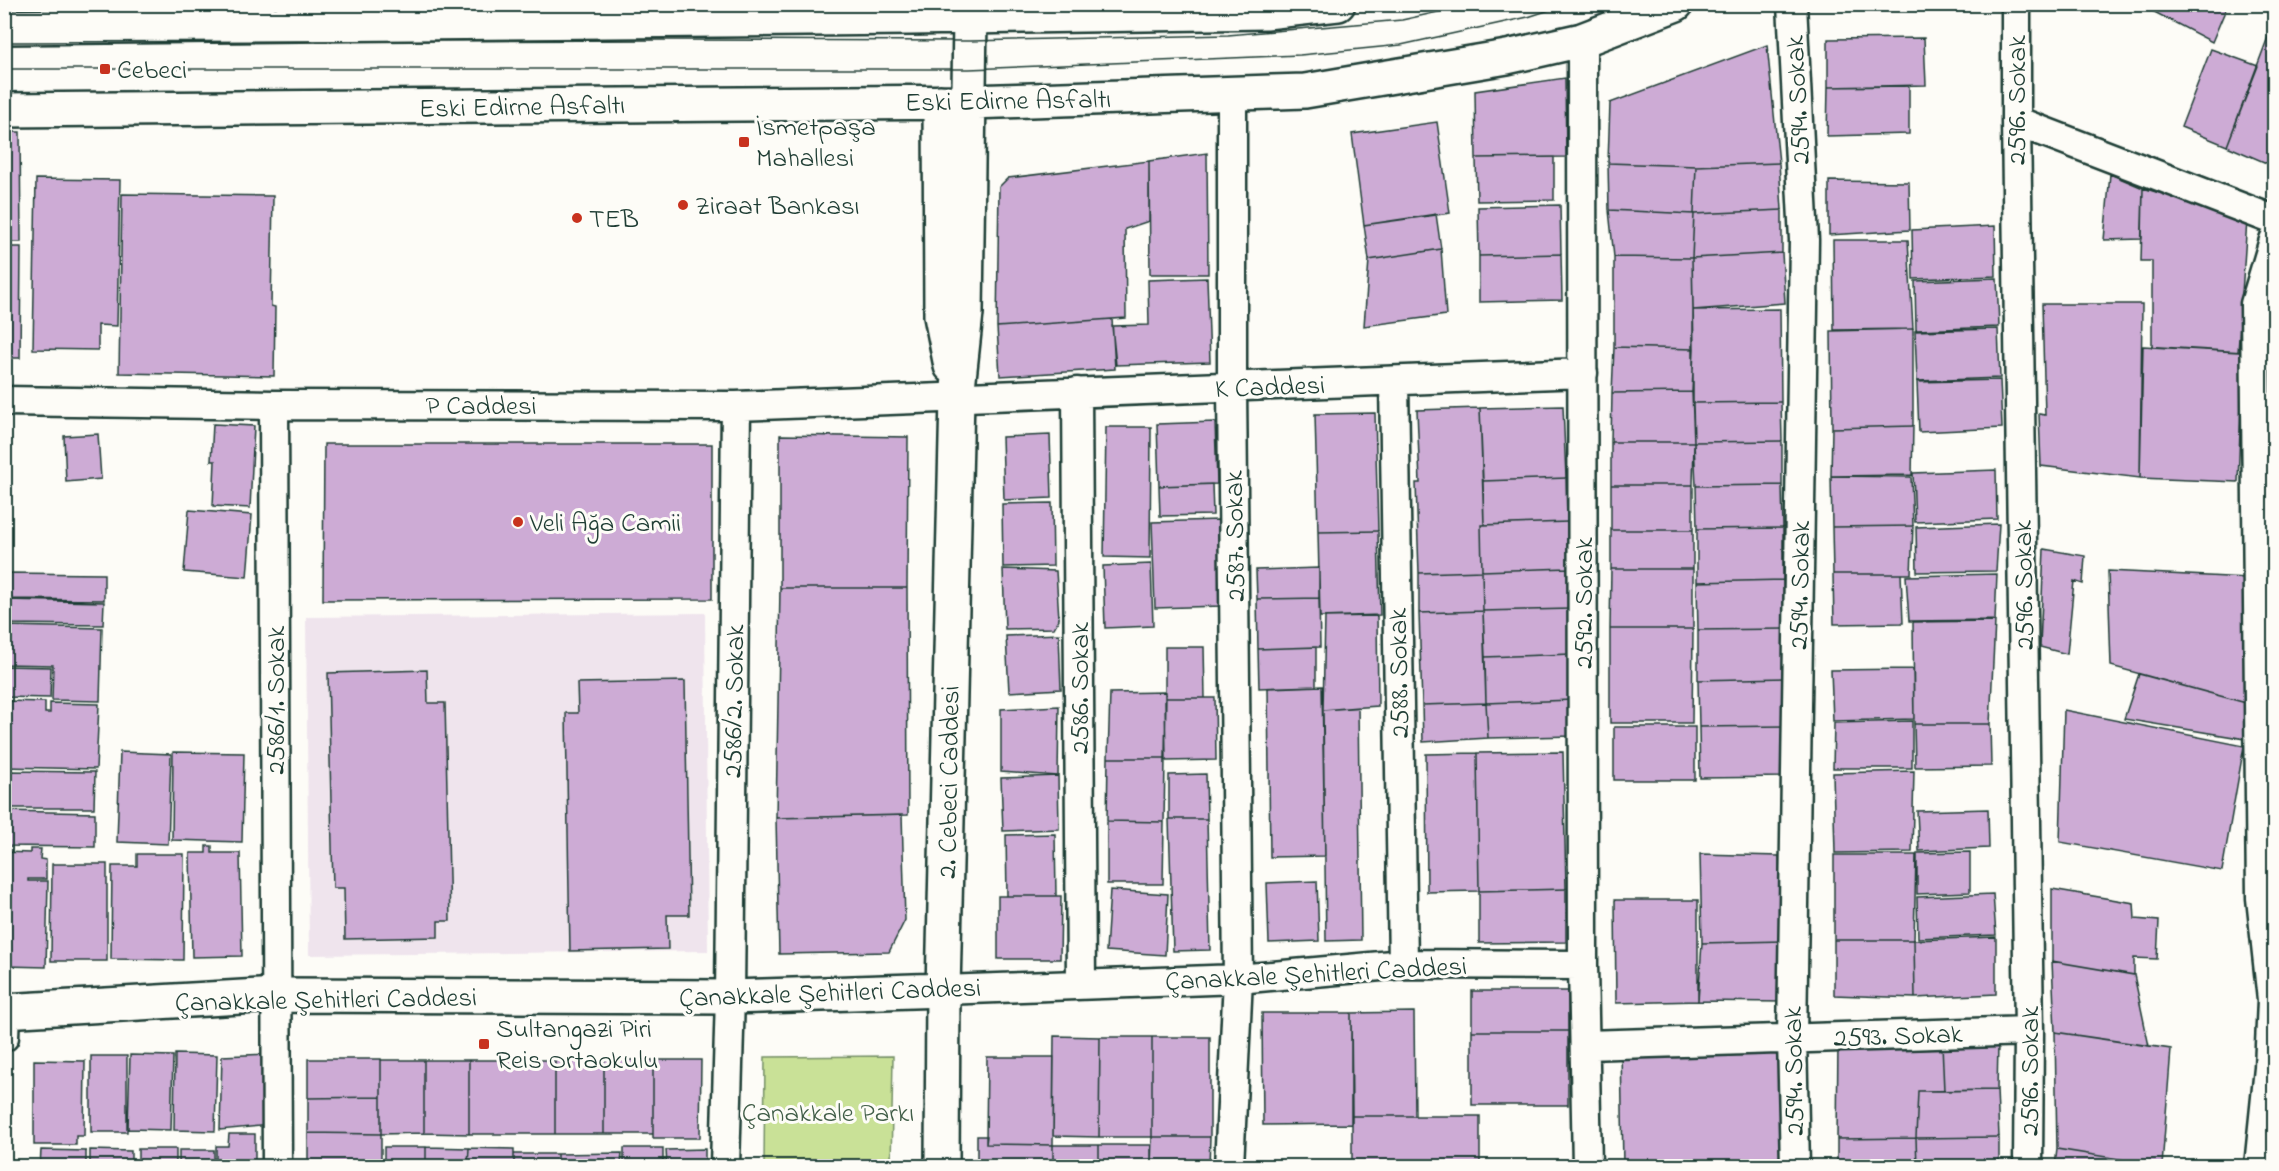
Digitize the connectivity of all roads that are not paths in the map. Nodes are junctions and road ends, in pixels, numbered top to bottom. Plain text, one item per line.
1 (1338, 4) edge
2 (1676, 4) edge
3 (1792, 4) edge
4 (2016, 4) edge
5 (954, 13) edge
6 (361, 14) edge
7 (198, 15) edge
8 (38, 16) edge
9 (4, 27) edge
10 (1582, 40) junction
11 (1232, 93) junction
12 (955, 102) junction
13 (4, 110) edge
14 (2016, 121) junction
15 (2274, 220) edge
16 (2274, 240) edge
17 (1583, 373) junction
18 (1394, 381) junction
19 (1232, 388) junction
20 (1077, 392) junction
21 (957, 397) junction
22 (4, 402) edge
23 (274, 405) junction
24 (736, 406) junction
25 (1403, 964) junction
26 (1583, 965) junction
27 (1238, 979) junction
28 (1081, 984) junction
29 (944, 990) junction
30 (277, 995) junction
31 (730, 997) junction
32 (5, 1011) edge
33 (2029, 1031) junction
34 (4, 1037) edge
35 (1792, 1038) junction
36 (1586, 1046) junction
37 (277, 1167) edge
38 (725, 1167) edge
39 (942, 1167) edge
40 (1229, 1167) edge
41 (1587, 1167) edge
42 (1795, 1167) edge
43 (2028, 1167) edge
44 (2259, 1167) edge

1 - 5 main road
2 - 10 main road, Eski Edirne Asfaltı
3 - 35 street, 2594. Sokak
4 - 14 street, 2596. Sokak
5 - 6 main road
5 - 12 main road, 2. Cebeci Caddesi
6 - 7 main road
7 - 8 main road
8 - 9 main road
10 - 11 main road, Eski Edirne Asfaltı
10 - 17 street, 2592. Sokak
11 - 12 main road, Eski Edirne Asfaltı
11 - 19 street, 2587. Sokak
12 - 13 main road, Eski Edirne Asfaltı
12 - 21 main road, 2. Cebeci Caddesi
14 - 15 street
14 - 33 street, 2596. Sokak
16 - 44 street
17 - 18 street, K Caddesi
17 - 26 street, 2592. Sokak
18 - 19 street, K Caddesi
18 - 25 street, 2588. Sokak
19 - 20 street, K Caddesi
19 - 27 street, 2587. Sokak
20 - 21 street, K Caddesi
20 - 28 street, 2586. Sokak
21 - 24 street, P Caddesi
21 - 29 main road, 2. Cebeci Caddesi
22 - 23 street, P Caddesi
23 - 24 street, P Caddesi
23 - 30 street, 2586/1. Sokak
24 - 31 street, 2586/2. Sokak
25 - 26 street, Çanakkale Şehitleri Caddesi
25 - 27 street, Çanakkale Şehitleri Caddesi
26 - 36 street, 2592. Sokak
27 - 28 street, Çanakkale Şehitleri Caddesi
27 - 40 street, 2587. Sokak
28 - 29 street, Çanakkale Şehitleri Caddesi
29 - 31 main road, Çanakkale Şehitleri Caddesi
29 - 39 main road, 2. Cebeci Caddesi
30 - 31 main road, Çanakkale Şehitleri Caddesi
30 - 32 main road, Çanakkale Şehitleri Caddesi
30 - 37 street, 2586/1. Sokak
31 - 38 street, 2586/2. Sokak
32 - 34 street
33 - 35 street, 2593. Sokak
33 - 43 street, 2596. Sokak
35 - 36 street, 2593. Sokak
35 - 42 street, 2594. Sokak
36 - 41 street, 2592. Sokak

